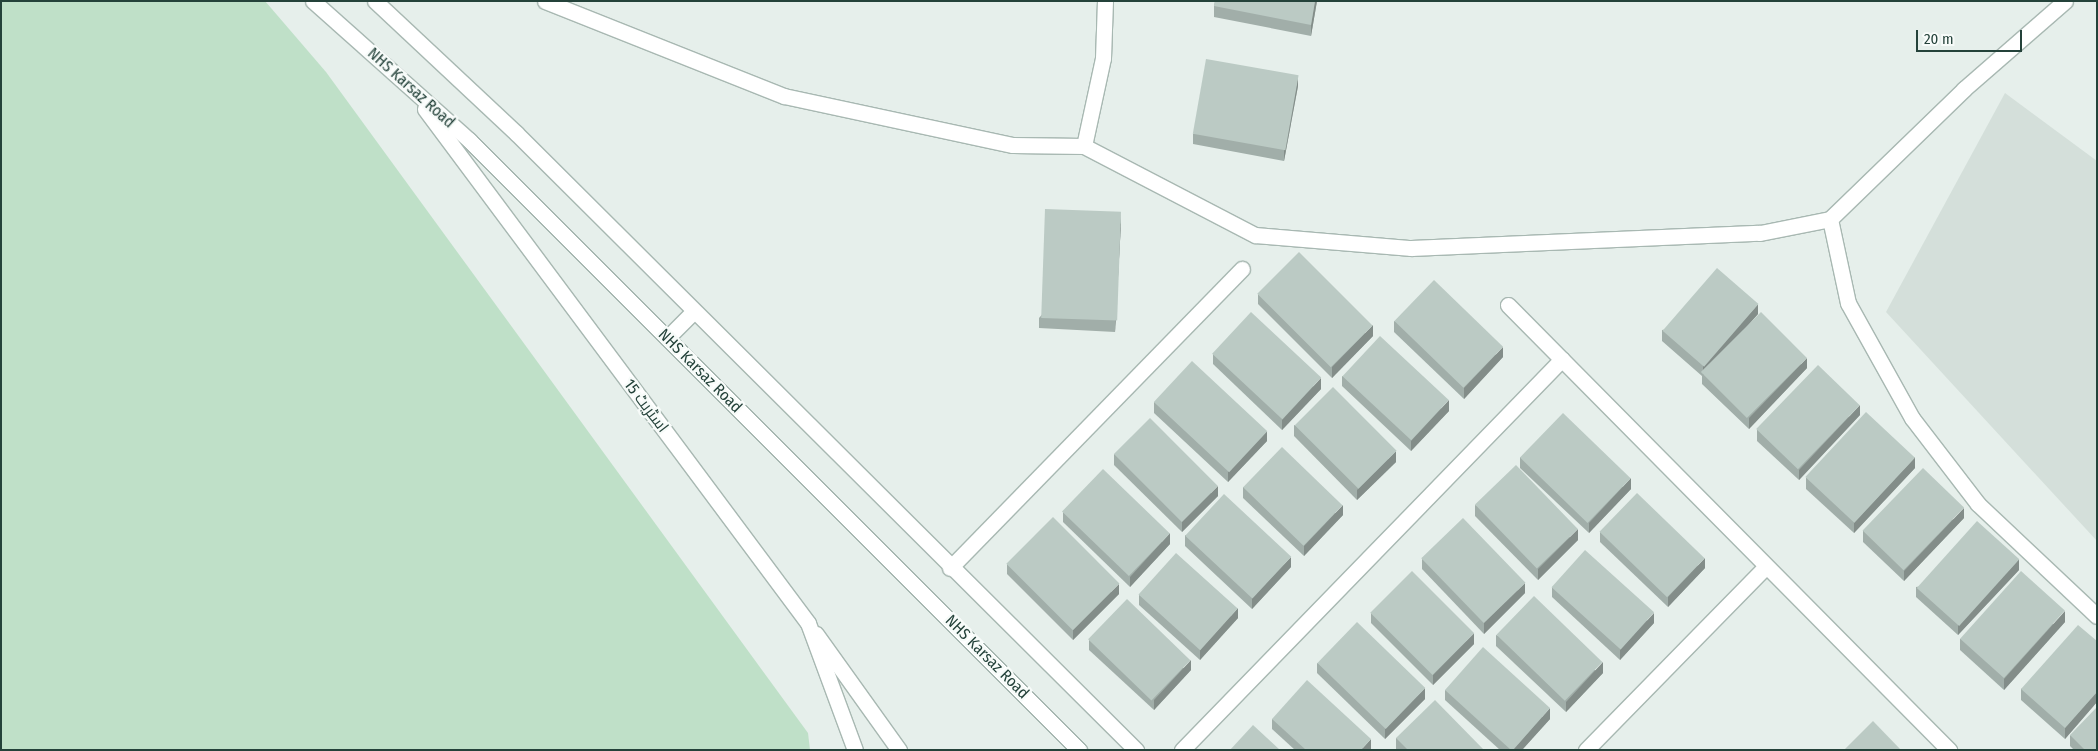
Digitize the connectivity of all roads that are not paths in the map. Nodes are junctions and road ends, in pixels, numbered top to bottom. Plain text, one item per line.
1 (312, 1) edge
2 (375, 1) edge
3 (545, 1) edge
4 (1105, 1) edge
5 (2065, 1) edge
6 (404, 81) junction
7 (1084, 146) junction
8 (1830, 219) junction
9 (1242, 269) dead end
10 (1508, 305) dead end
11 (694, 311) junction
12 (667, 338) junction
13 (1562, 359) junction
14 (1766, 566) junction
15 (950, 568) junction
16 (2097, 616) edge
17 (808, 623) junction
18 (855, 750) edge
19 (899, 750) edge
20 (1079, 750) edge
21 (1136, 750) edge
22 (1182, 750) edge
23 (1586, 750) edge
24 (1948, 750) edge

1 - 6 street, NHS Karsaz Road
2 - 11 street
3 - 7 street
4 - 7 street
5 - 8 street
6 - 12 street, NHS Karsaz Road
6 - 17 street, اسٹریٹ 15
7 - 8 street
8 - 16 street
9 - 15 street
10 - 13 street
11 - 12 street
11 - 15 street
12 - 20 street, NHS Karsaz Road
13 - 14 street
13 - 22 street
14 - 23 street
14 - 24 street
15 - 21 street
17 - 18 street, اسٹریٹ 15
17 - 19 street

